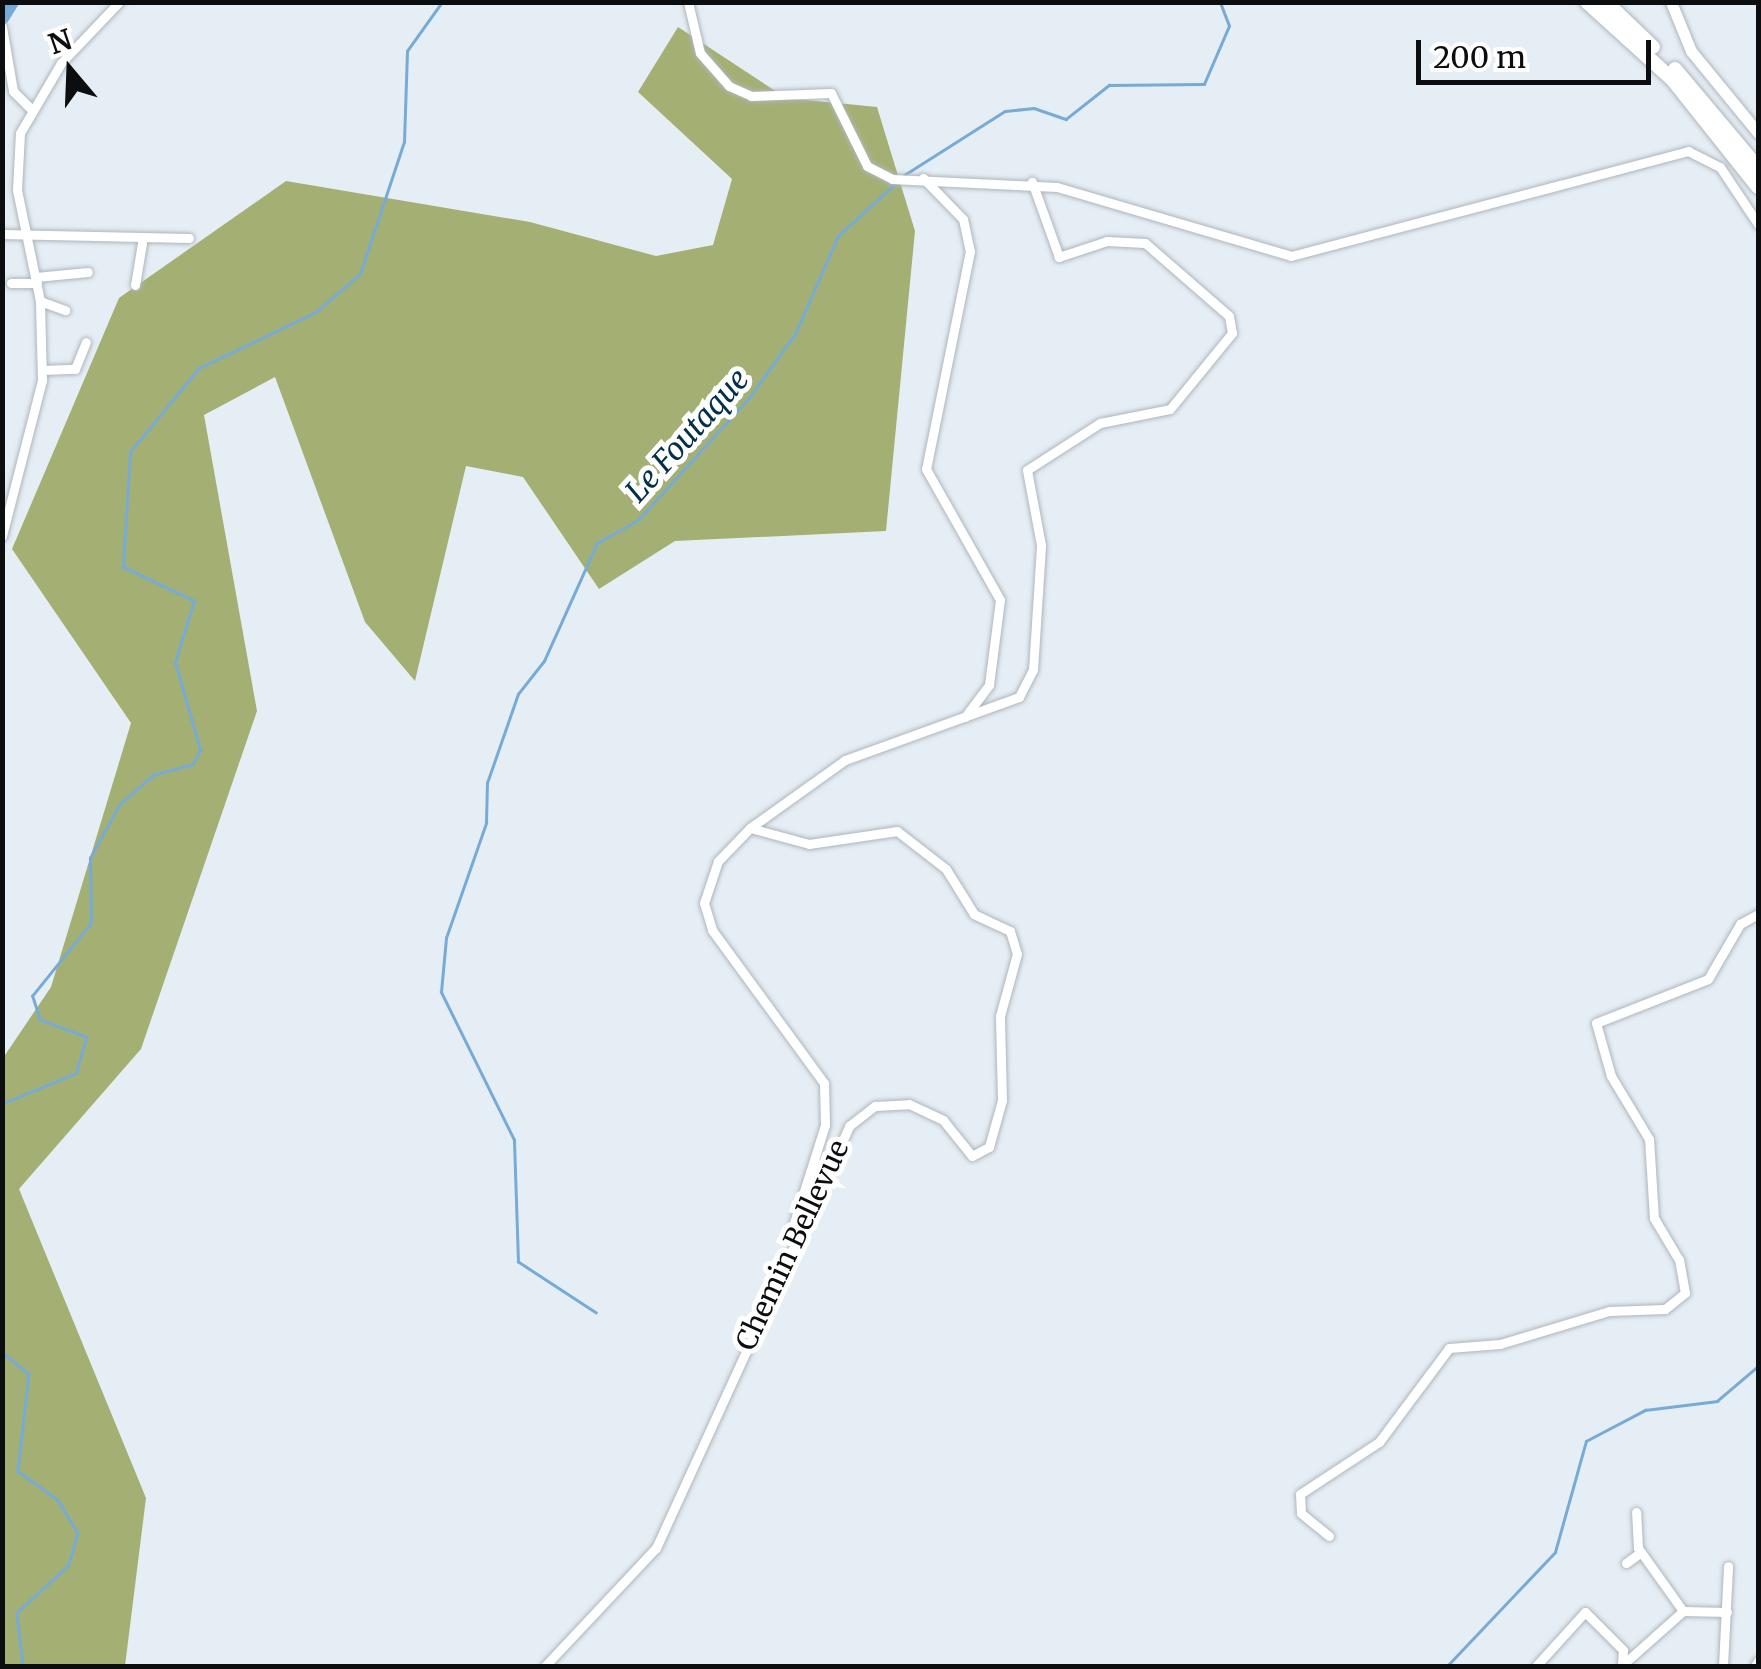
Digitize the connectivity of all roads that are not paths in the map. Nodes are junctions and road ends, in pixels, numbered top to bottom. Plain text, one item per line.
1 (118, 2) edge
2 (688, 2) edge
3 (1587, 2) edge
4 (1606, 2) edge
5 (1670, 2) edge
6 (2, 27) edge
7 (30, 108) junction
8 (1758, 133) edge
9 (1758, 168) edge
10 (923, 178) junction
11 (1032, 182) junction
12 (1758, 187) edge
13 (1758, 224) edge
14 (22, 230) junction
15 (2, 234) edge
16 (189, 238) dead end
17 (142, 242) junction
18 (88, 272) dead end
19 (37, 280) junction
20 (11, 282) dead end
21 (135, 284) dead end
22 (40, 302) junction
23 (65, 310) dead end
24 (86, 342) dead end
25 (42, 370) junction
26 (2, 536) edge
27 (964, 719) junction
28 (750, 828) junction
29 (1758, 914) edge
30 (776, 1274) junction
31 (1636, 1512) dead end
32 (1329, 1536) dead end
33 (1640, 1553) junction
34 (1626, 1563) dead end
35 (1728, 1566) dead end
36 (1682, 1611) junction
37 (1727, 1612) junction
38 (1625, 1663) edge
39 (545, 1666) edge
40 (1536, 1666) edge
41 (1723, 1666) edge

1 - 7 street
2 - 10 street
3 - 12 highway
4 - 9 highway
5 - 8 main road
6 - 7 street
7 - 14 street
10 - 11 street
10 - 27 street
11 - 13 street
11 - 27 street
14 - 15 street
14 - 17 street
14 - 19 street
16 - 17 street
17 - 21 street
18 - 19 street
19 - 20 street
19 - 22 street
22 - 23 street
22 - 25 street
24 - 25 street
25 - 26 street
27 - 28 street
28 - 30 street
28 - 30 street, Chemin Bellevue
29 - 32 street
30 - 39 street, Chemin Bellevue
31 - 33 street
33 - 34 street
33 - 36 street
35 - 37 street
36 - 37 street
36 - 38 street
37 - 41 street
38 - 40 street

